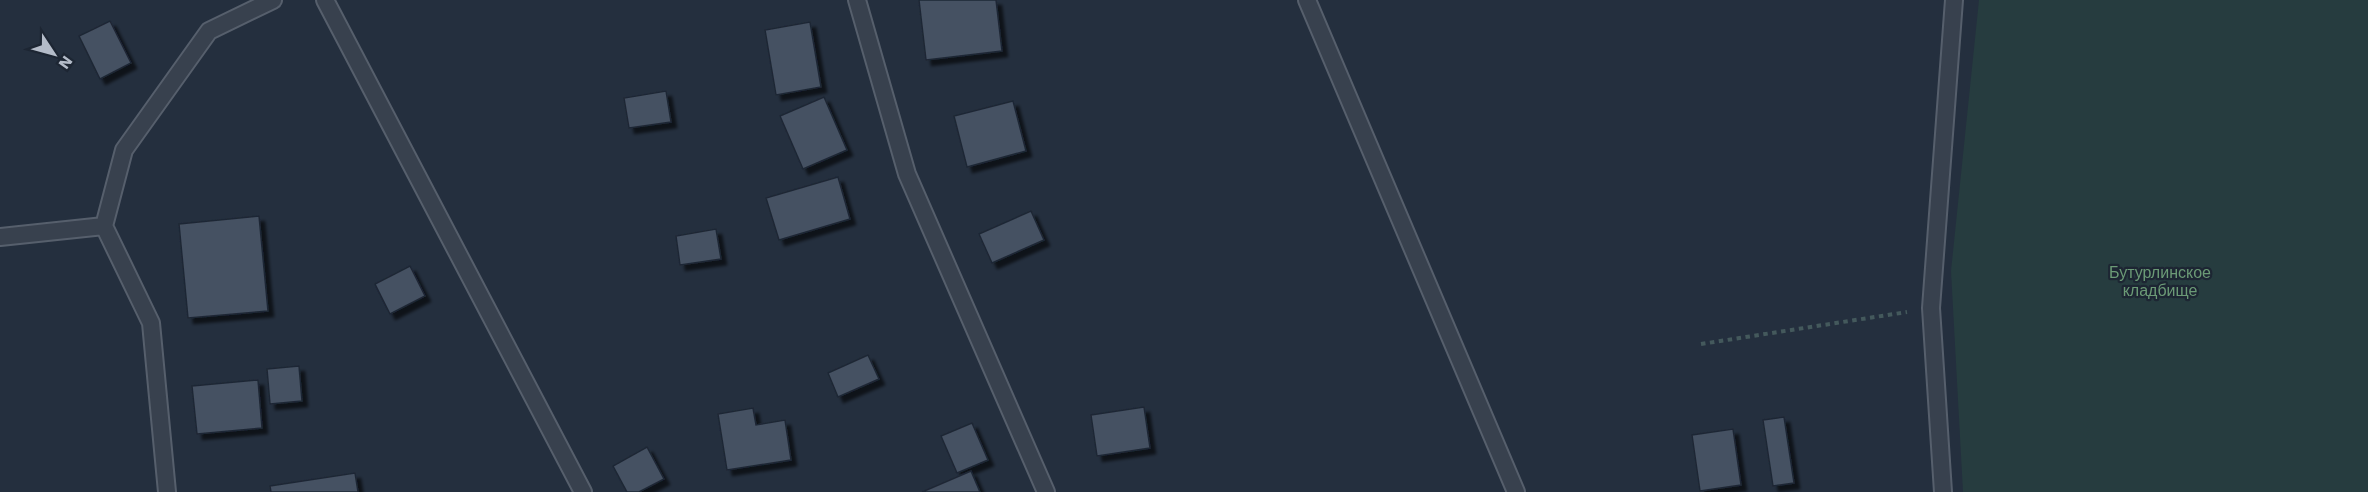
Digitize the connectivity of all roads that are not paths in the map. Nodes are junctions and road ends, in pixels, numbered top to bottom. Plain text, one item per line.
1 (273, 0) edge
2 (325, 0) edge
3 (857, 0) edge
4 (1307, 0) edge
5 (1954, 0) edge
6 (104, 226) junction
7 (0, 237) edge
8 (167, 492) edge
9 (582, 492) edge
10 (1046, 492) edge
11 (1516, 492) edge
12 (1943, 492) edge

1 - 6 lane
2 - 9 lane
3 - 10 lane
4 - 11 lane
5 - 12 lane
6 - 7 lane
6 - 8 lane

